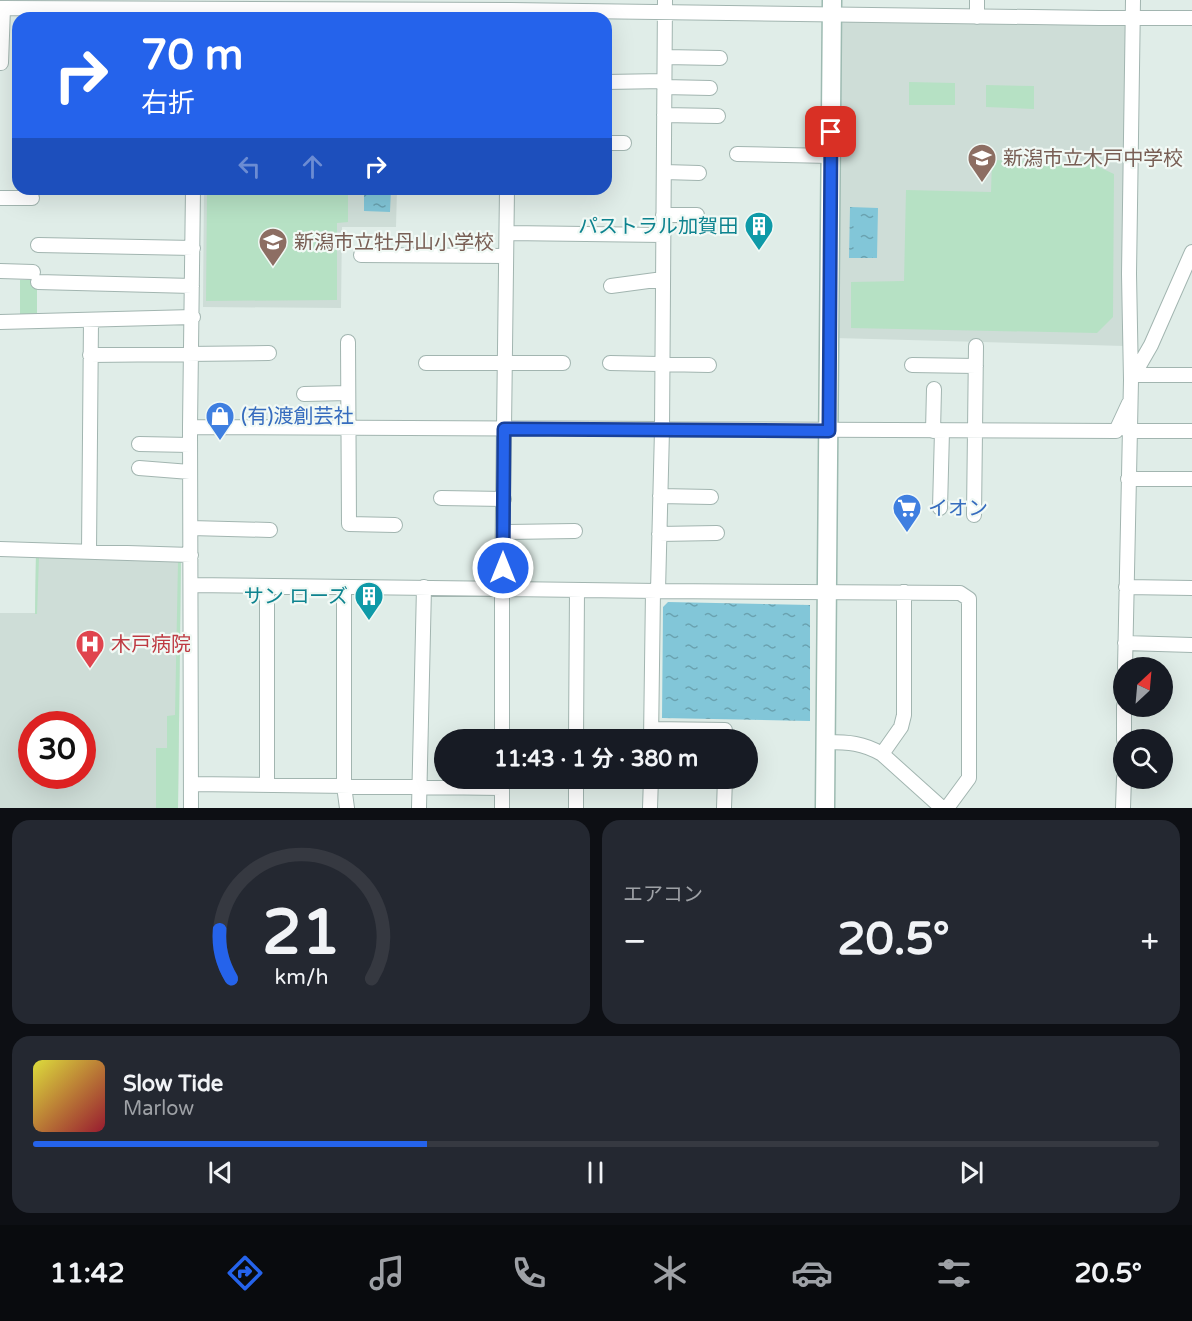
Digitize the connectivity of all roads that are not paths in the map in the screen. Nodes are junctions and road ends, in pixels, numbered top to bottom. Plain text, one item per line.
1 (977, 0) edge
2 (1133, 0) edge
3 (42, 4) edge
4 (354, 5) edge
5 (429, 5) edge
6 (665, 6) edge
7 (1, 8) edge
8 (832, 8) edge
9 (196, 9) edge
10 (510, 9) edge
11 (977, 17) junction
12 (1133, 18) junction
13 (1192, 18) edge
14 (665, 57) junction
15 (720, 58) dead end
16 (1, 63) edge
17 (612, 82) edge
18 (664, 84) junction
19 (710, 87) dead end
20 (664, 115) junction
21 (718, 116) dead end
22 (612, 143) edge
23 (624, 143) dead end
24 (737, 154) dead end
25 (831, 156) junction
26 (664, 172) junction
27 (699, 173) dead end
28 (194, 195) edge
29 (507, 195) edge
30 (0, 198) edge
31 (32, 198) dead end
32 (663, 215) junction
33 (697, 215) dead end
34 (507, 232) junction
35 (663, 235) junction
36 (38, 245) dead end
37 (193, 248) junction
38 (361, 255) dead end
39 (506, 256) junction
40 (1191, 258) edge
41 (0, 271) edge
42 (663, 279) junction
43 (192, 286) junction
44 (611, 286) dead end
45 (193, 317) junction
46 (91, 320) junction
47 (0, 322) edge
48 (348, 342) dead end
49 (976, 346) dead end
50 (269, 353) dead end
51 (192, 354) junction
52 (90, 355) junction
53 (426, 363) dead end
54 (505, 363) junction
55 (563, 363) dead end
56 (610, 363) dead end
57 (662, 364) junction
58 (912, 364) dead end
59 (709, 365) dead end
60 (976, 366) junction
61 (1192, 375) edge
62 (1132, 378) junction
63 (934, 389) dead end
64 (348, 393) junction
65 (304, 394) dead end
66 (1129, 403) junction
67 (190, 427) junction
68 (349, 428) junction
69 (504, 429) junction
70 (662, 430) junction
71 (829, 431) junction
72 (937, 431) junction
73 (975, 431) junction
74 (1128, 431) junction
75 (1192, 431) edge
76 (140, 444) dead end
77 (190, 445) junction
78 (139, 468) dead end
79 (190, 472) junction
80 (1128, 479) junction
81 (1192, 479) edge
82 (660, 496) junction
83 (711, 497) dead end
84 (441, 498) dead end
85 (504, 499) junction
86 (940, 508) dead end
87 (974, 515) dead end
88 (395, 525) dead end
89 (190, 528) junction
90 (270, 530) dead end
91 (575, 531) dead end
92 (503, 532) junction
93 (717, 533) dead end
94 (659, 534) junction
95 (0, 549) edge
96 (88, 552) junction
97 (191, 555) junction
98 (191, 585) junction
99 (267, 586) junction
100 (1126, 586) junction
101 (344, 587) junction
102 (423, 587) junction
103 (502, 588) junction
104 (1192, 588) edge
105 (578, 590) junction
106 (656, 591) junction
107 (826, 591) junction
108 (904, 592) junction
109 (1125, 643) junction
110 (1192, 645) edge
111 (1125, 657) edge
112 (502, 729) edge
113 (576, 729) edge
114 (651, 729) edge
115 (826, 742) junction
116 (882, 754) junction
117 (191, 784) junction
118 (267, 784) junction
119 (434, 785) edge
120 (344, 786) junction
121 (419, 786) junction
122 (502, 789) edge
123 (576, 789) edge
124 (651, 789) edge
125 (724, 789) edge
126 (1124, 789) edge
127 (191, 808) edge
128 (347, 808) edge
129 (419, 808) edge
130 (502, 808) edge
131 (576, 808) edge
132 (650, 808) edge
133 (724, 808) edge
134 (825, 808) edge
135 (942, 808) edge
136 (947, 808) edge
137 (1123, 808) edge

1 - 11 street
2 - 12 street
3 - 7 street
3 - 9 street
4 - 5 street
4 - 9 street
5 - 10 street
6 - 8 street
6 - 10 street
6 - 14 street
7 - 16 street
8 - 11 street
8 - 25 street
11 - 12 street
12 - 13 street
12 - 62 street
14 - 15 street
14 - 18 street
17 - 18 street
18 - 19 street
18 - 20 street
20 - 21 street
20 - 26 street
22 - 23 street
24 - 25 street
25 - 71 street
26 - 27 street
26 - 32 street
28 - 37 street
29 - 34 street
30 - 31 street
32 - 33 street
32 - 35 street
34 - 35 street
34 - 39 street
35 - 42 street
36 - 37 street
37 - 43 street
38 - 39 street
39 - 54 street
40 - 62 street
41 - 43 street
42 - 44 street
42 - 57 street
43 - 45 street
45 - 46 street
45 - 51 street
46 - 47 street
46 - 52 street
48 - 64 street
49 - 60 street
50 - 51 street
51 - 52 street
51 - 67 street
52 - 96 street
53 - 54 street
54 - 55 street
54 - 69 street
56 - 57 street
57 - 59 street
57 - 70 street
58 - 60 street
60 - 73 street
61 - 62 street
62 - 66 street
63 - 72 street
64 - 65 street
64 - 68 street
66 - 73 street
66 - 74 street
67 - 68 street
67 - 77 street
68 - 69 street
68 - 88 street
69 - 70 street
69 - 85 street
70 - 71 street
70 - 82 street
71 - 72 street
71 - 107 street
72 - 73 street
72 - 86 street
73 - 87 street
74 - 75 street
74 - 80 street
76 - 77 street
77 - 79 street
78 - 79 street
79 - 89 street
80 - 81 street
80 - 100 street
82 - 83 street
82 - 94 street
84 - 85 street
85 - 92 street
89 - 90 street
89 - 97 street
91 - 92 street
92 - 103 street
93 - 94 street
94 - 106 street
95 - 96 street
96 - 97 street
97 - 98 street
98 - 99 street
98 - 117 street
99 - 101 street
99 - 118 street
100 - 104 street
100 - 109 street
101 - 102 street
101 - 120 street
102 - 103 street
102 - 121 street
103 - 105 street
103 - 112 street
105 - 106 street
105 - 113 street
106 - 107 street
106 - 114 street
107 - 108 street
107 - 115 street
108 - 116 street
108 - 136 street
109 - 110 street
109 - 111 street
115 - 116 street
115 - 134 street
116 - 135 street
117 - 118 street
117 - 127 street
118 - 120 street
119 - 121 street
120 - 121 street
120 - 128 street
121 - 129 street
122 - 130 street
123 - 131 street
124 - 132 street
125 - 133 street
126 - 137 street

